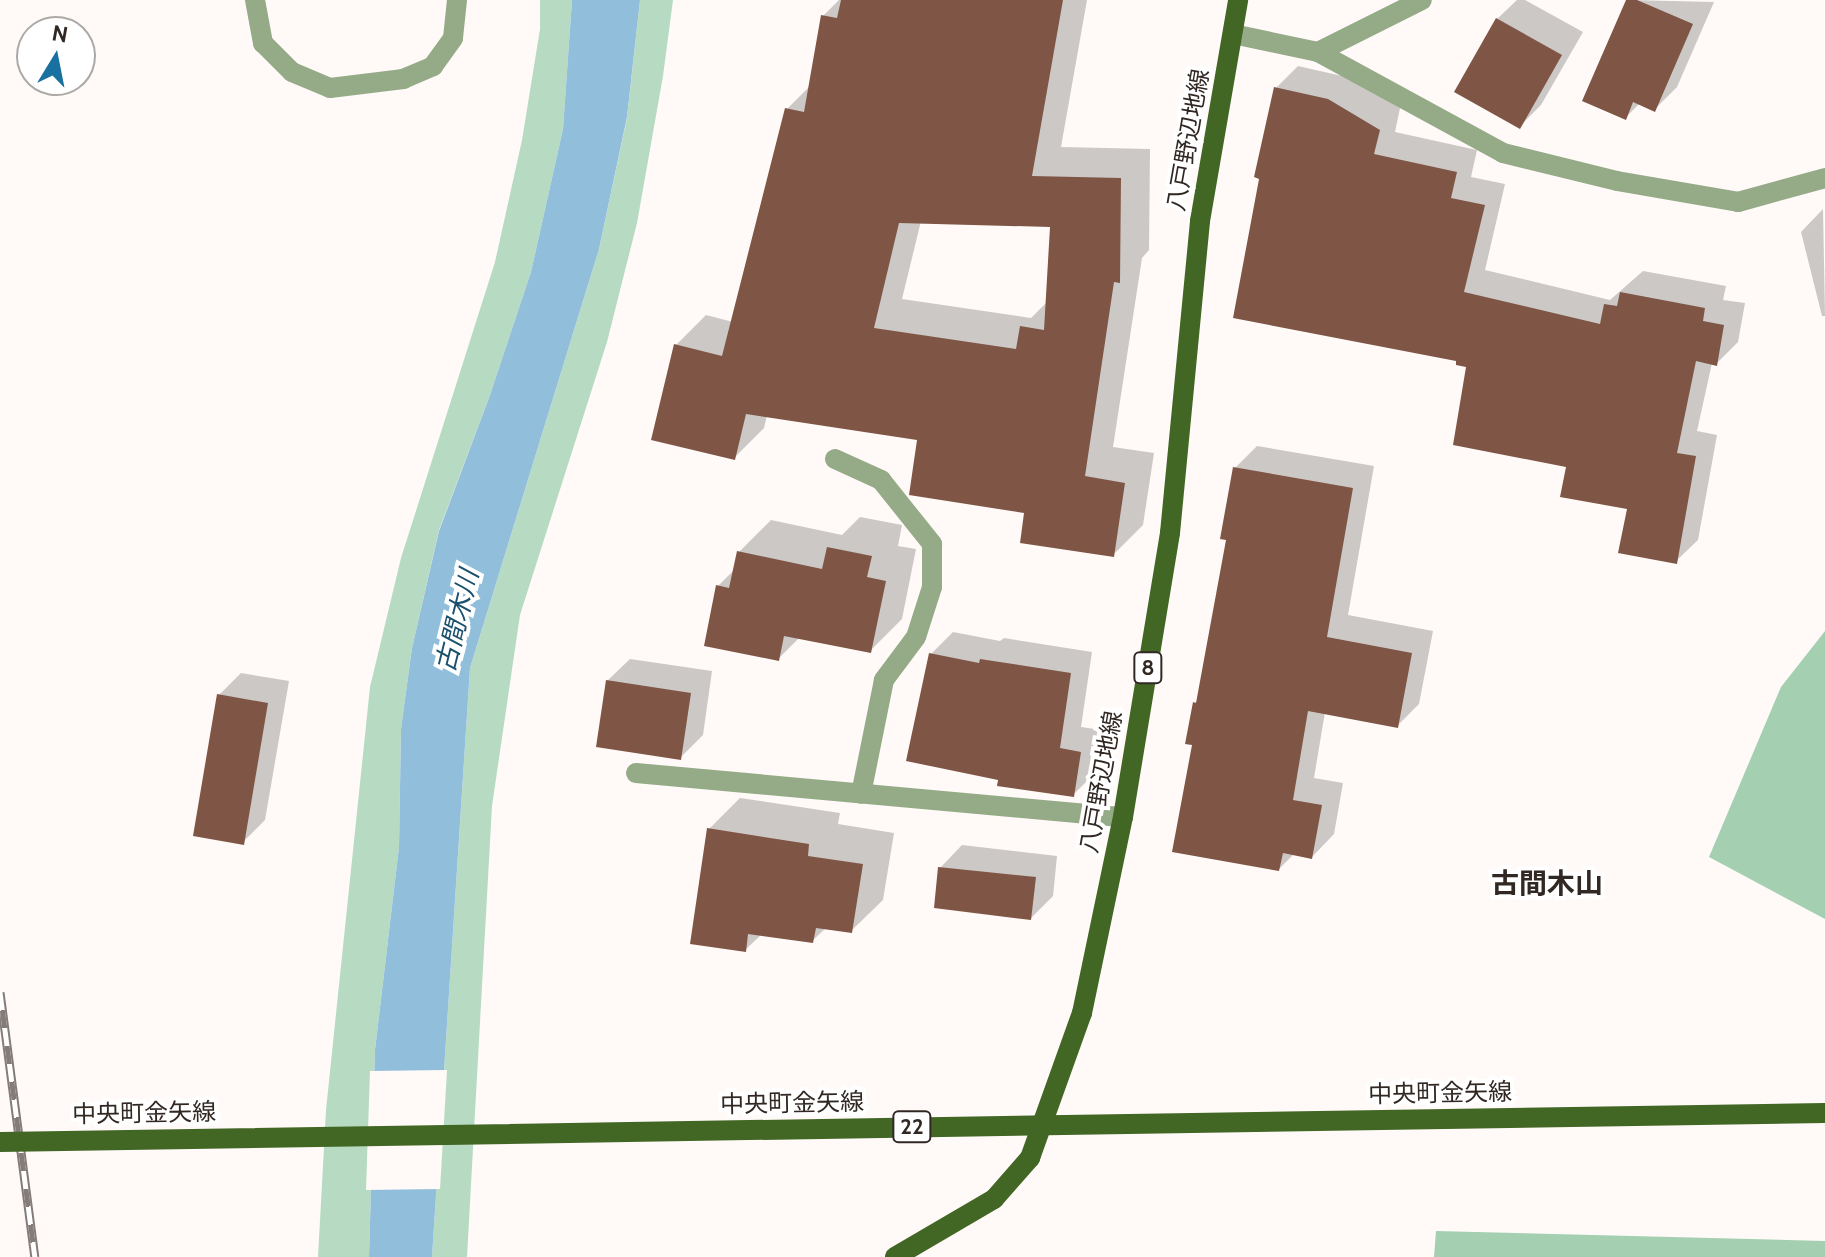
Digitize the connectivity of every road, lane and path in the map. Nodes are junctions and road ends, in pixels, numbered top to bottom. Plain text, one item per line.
1 (255, 0) edge
2 (457, 0) edge
3 (1238, 0) edge
4 (1422, 0) edge
5 (1233, 34) junction
6 (1318, 52) junction
7 (1825, 178) edge
8 (835, 459) dead end
9 (636, 773) dead end
10 (861, 794) junction
11 (1123, 817) junction
12 (1825, 1113) edge
13 (0, 1142) edge
14 (895, 1257) edge

1 - 2 street
3 - 5 main road, 八戸野辺地線 / 8
4 - 6 street
5 - 6 street
5 - 11 main road, 八戸野辺地線 / 8
6 - 7 street
8 - 10 street
9 - 10 street
10 - 11 street
11 - 14 main road, 八戸野辺地線 / 8
12 - 13 main road, 中央町金矢線 / 22, bridge

